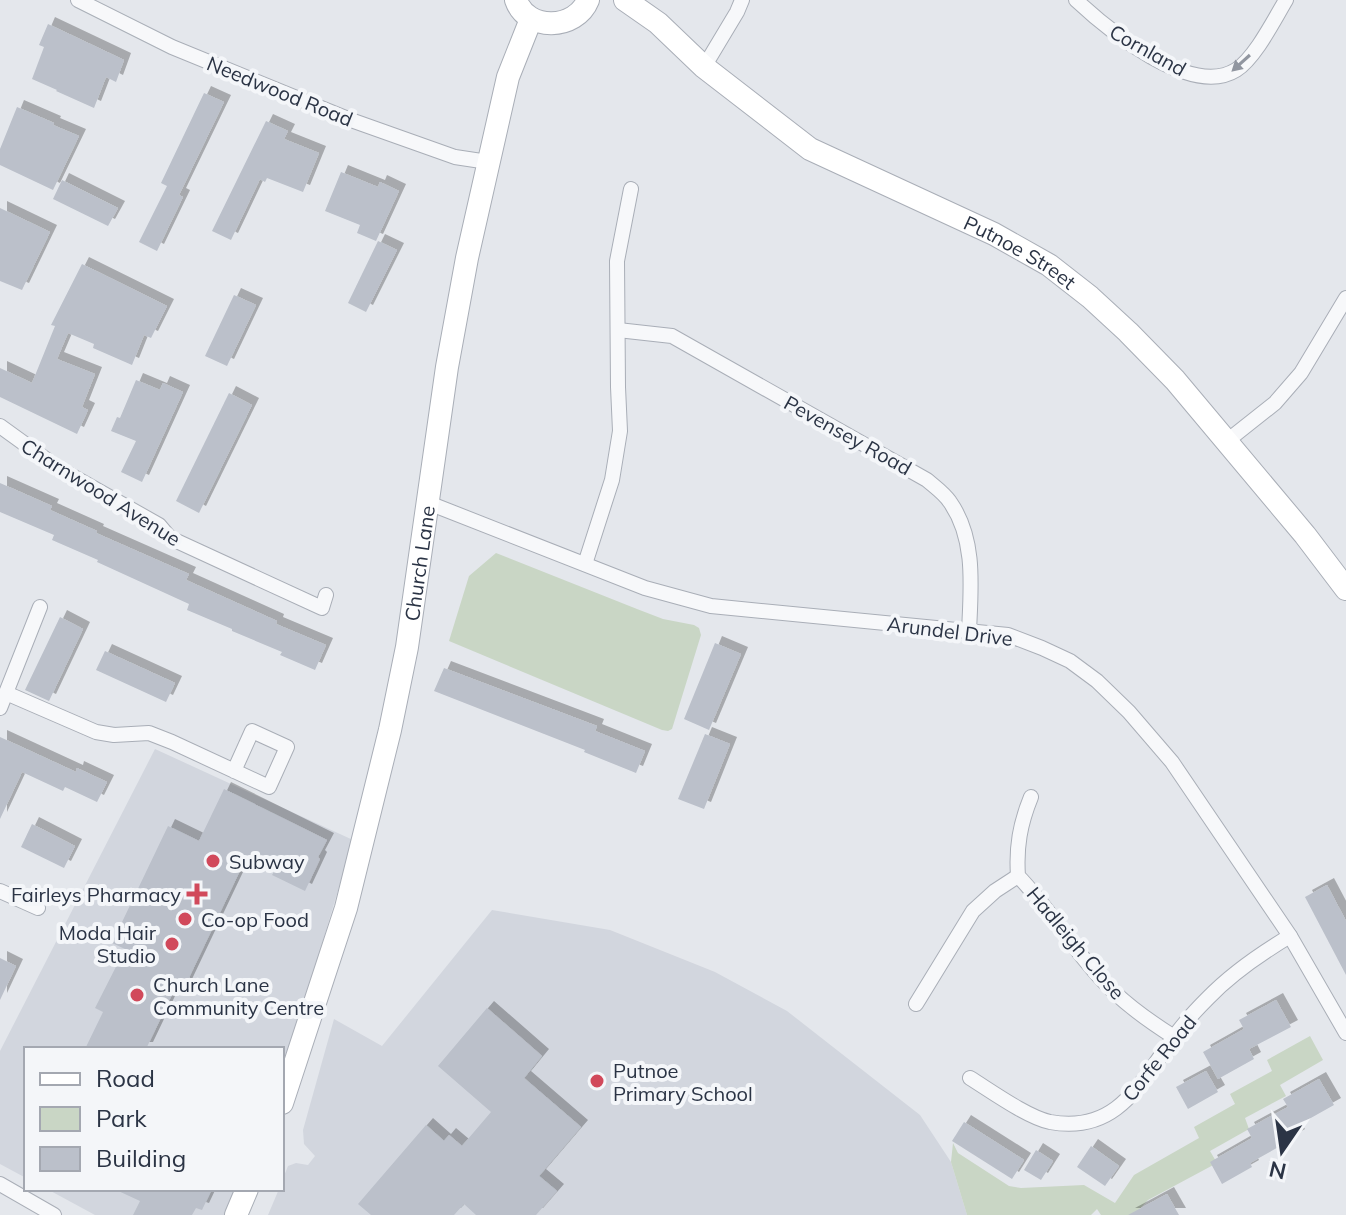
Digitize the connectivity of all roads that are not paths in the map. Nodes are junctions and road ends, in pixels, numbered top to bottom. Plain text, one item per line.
1 (78, 0) edge
2 (516, 0) edge
3 (588, 0) edge
4 (625, 0) edge
5 (742, 0) edge
6 (1076, 0) edge
7 (1286, 0) edge
8 (531, 19) junction
9 (704, 67) junction
10 (488, 162) junction
11 (631, 189) dead end
12 (1346, 298) edge
13 (618, 330) junction
14 (0, 426) edge
15 (1227, 441) junction
16 (426, 502) junction
17 (585, 564) junction
18 (1346, 589) edge
19 (326, 595) dead end
20 (40, 607) dead end
21 (969, 631) junction
22 (6, 693) junction
23 (0, 708) edge
24 (234, 771) dead end
25 (1031, 797) dead end
26 (1018, 876) junction
27 (0, 891) edge
28 (38, 908) dead end
29 (1290, 936) junction
30 (916, 1004) dead end
31 (1346, 1033) edge
32 (1174, 1037) junction
33 (970, 1078) dead end
34 (284, 1097) edge
35 (0, 1184) edge
36 (246, 1191) edge
37 (54, 1215) edge
38 (236, 1215) edge

1 - 10 street, Needwood Road
2 - 8 street
3 - 8 street
4 - 9 street, Putnoe Street
5 - 9 street
7 -> 6 street, Cornland
8 - 10 street, Church Lane
9 - 15 street, Putnoe Street
10 - 16 street, Church Lane
11 - 13 street
12 - 15 street
13 - 17 street
13 - 21 street, Pevensey Road
14 - 19 street, Charnwood Avenue
15 - 18 street, Putnoe Street
16 - 17 street, Arundel Drive
16 - 34 street, Church Lane
17 - 21 street, Arundel Drive
20 - 22 street
21 - 29 street, Arundel Drive
22 - 23 street
22 - 24 street
25 - 26 street, Hadleigh Close
26 - 30 street, Hadleigh Close
26 - 32 street, Hadleigh Close
27 - 28 street
29 - 31 street, Arundel Drive
29 - 32 street, Corfe Road
32 - 33 street, Corfe Road
35 - 37 street
36 - 38 street

